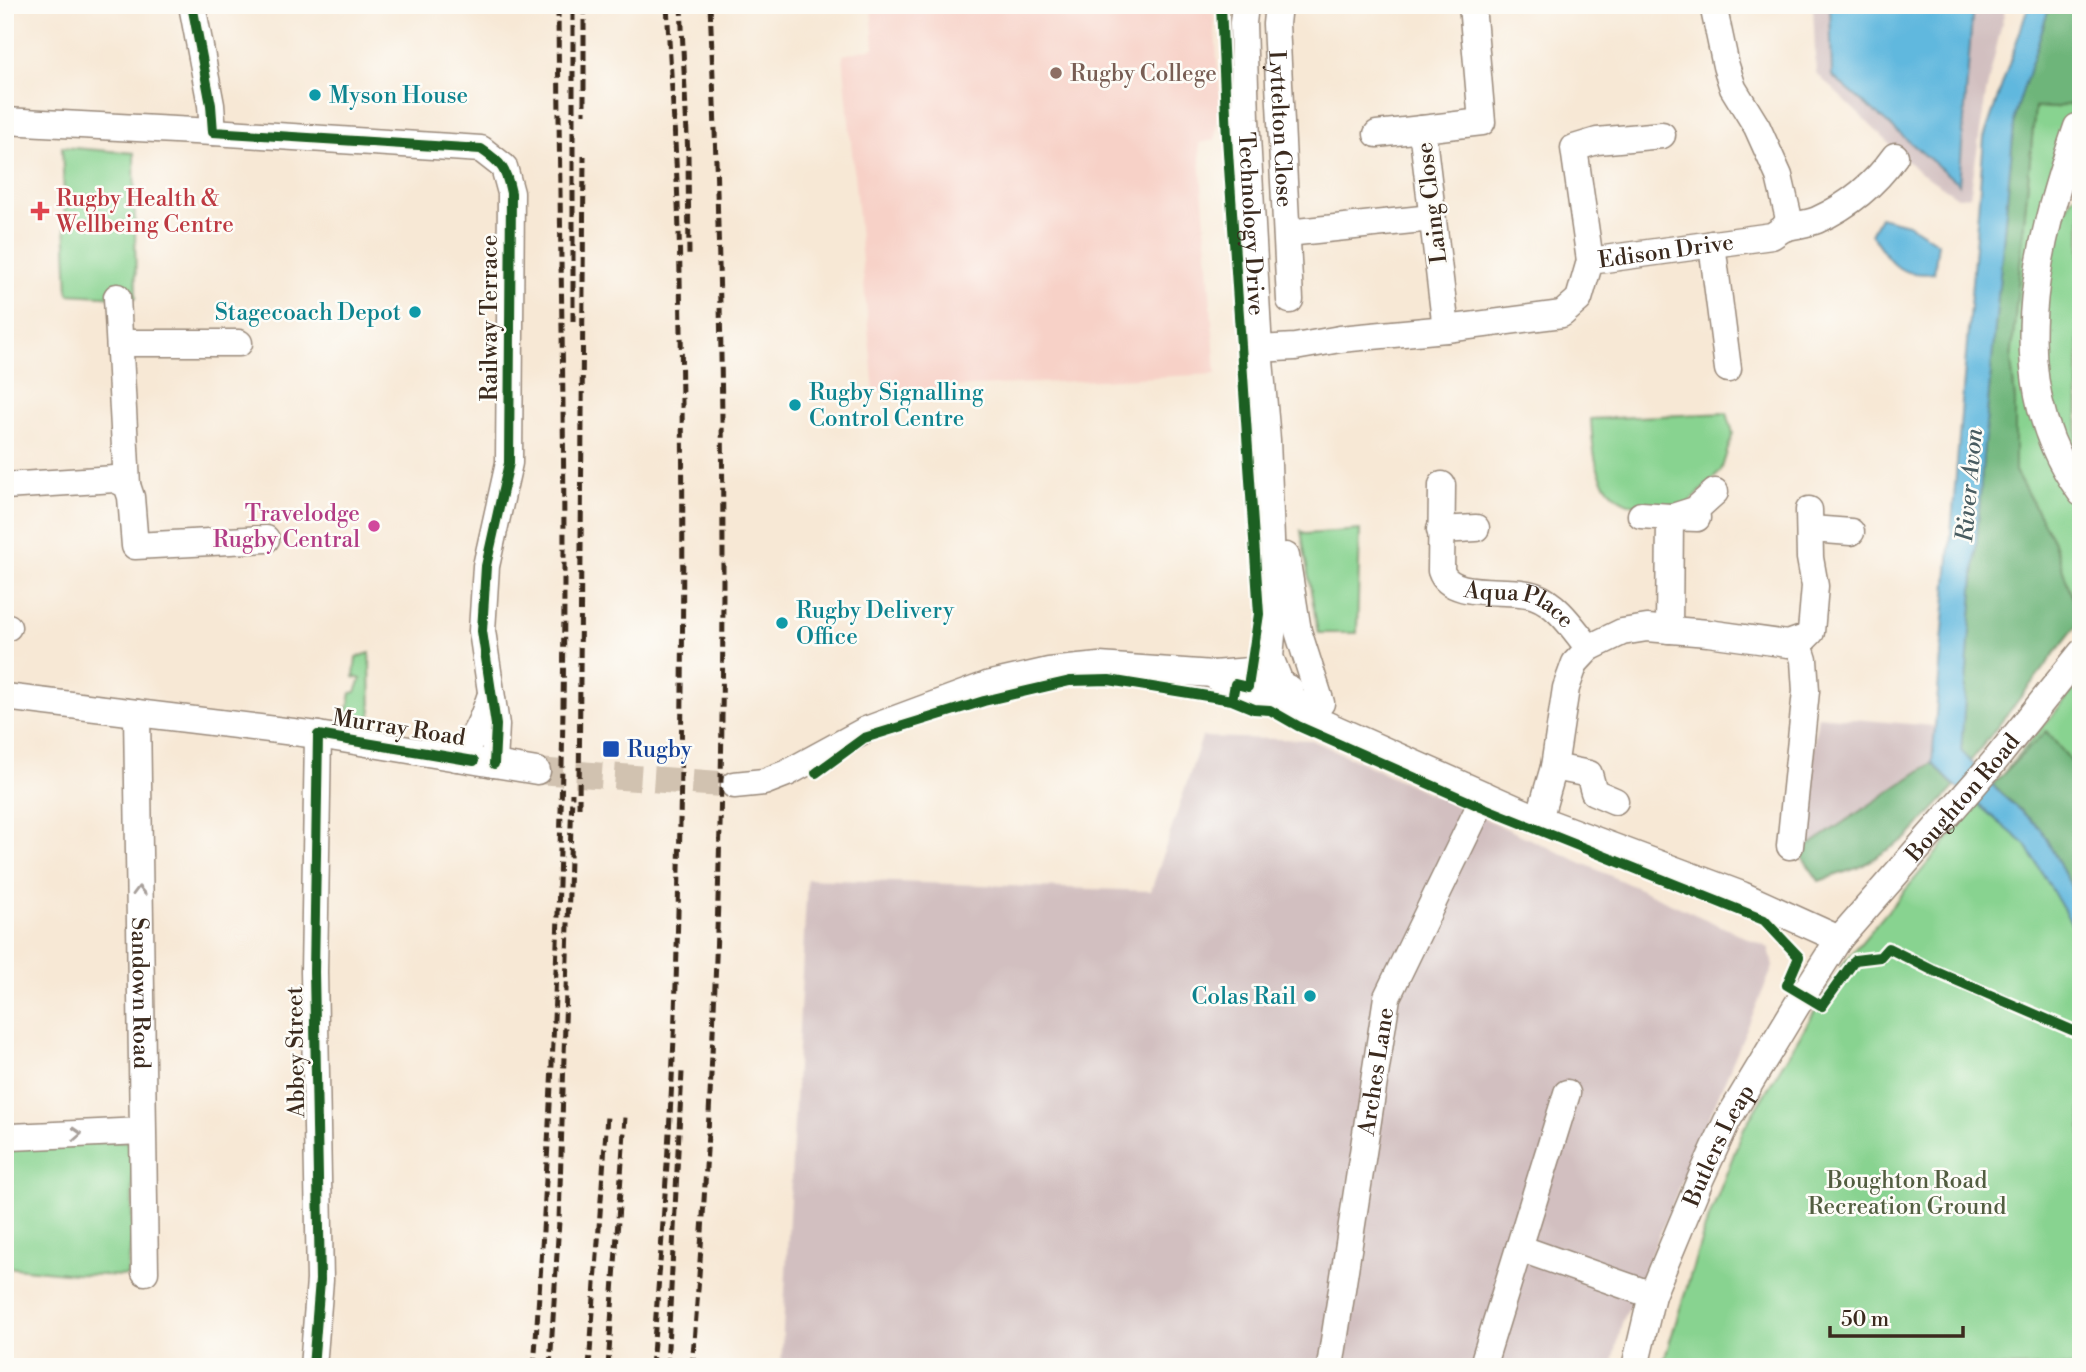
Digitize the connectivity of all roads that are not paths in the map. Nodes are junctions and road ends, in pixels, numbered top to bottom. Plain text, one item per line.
1 (192, 5) edge
2 (1245, 5) edge
3 (1472, 5) edge
4 (1713, 5) edge
5 (1277, 14) edge
6 (5, 121) edge
7 (2077, 127) dead end
8 (1422, 129) junction
9 (213, 132) junction
10 (1377, 134) dead end
11 (1662, 135) dead end
12 (2071, 172) edge
13 (1890, 173) dead end
14 (1432, 218) junction
15 (1784, 228) junction
16 (1287, 233) junction
17 (1712, 244) junction
18 (1590, 261) junction
19 (117, 297) dead end
20 (1290, 300) dead end
21 (1446, 329) junction
22 (239, 343) dead end
23 (120, 344) junction
24 (1259, 349) junction
25 (1728, 369) dead end
26 (1267, 440) junction
27 (127, 485) junction
28 (1442, 485) dead end
29 (5, 486) edge
30 (1715, 492) dead end
31 (2081, 493) edge
32 (1641, 514) dead end
33 (1681, 517) junction
34 (1476, 528) dead end
35 (1440, 530) junction
36 (1851, 532) dead end
37 (265, 539) dead end
38 (1297, 626) junction
39 (1670, 630) junction
40 (1798, 641) junction
41 (1589, 648) junction
42 (2081, 653) edge
43 (1260, 664) junction
44 (1213, 674) junction
45 (1274, 692) junction
46 (491, 696) junction
47 (5, 697) edge
48 (1314, 710) junction
49 (137, 713) junction
50 (318, 735) junction
51 (475, 761) junction
52 (1554, 767) junction
53 (537, 771) tunnel mouth
54 (734, 785) tunnel mouth
55 (1485, 795) junction
56 (1615, 801) dead end
57 (1539, 819) junction
58 (1790, 846) dead end
59 (1839, 939) junction
60 (1567, 1093) dead end
61 (142, 1131) junction
62 (8, 1135) edge
63 (1519, 1248) junction
64 (145, 1272) dead end
65 (1652, 1295) junction
66 (1485, 1358) dead end
67 (313, 1367) edge
68 (1330, 1367) edge
69 (1635, 1367) edge

1 - 9 street
2 - 24 street, Technology Drive
3 - 8 street, Laing Close
4 - 15 street
5 - 16 street, Lyttelton Close
6 - 9 street, Railway Terrace
7 - 12 street
8 - 10 street
8 - 14 street, Laing Close
9 - 46 street, Railway Terrace
11 - 18 street
12 - 31 street
13 - 15 street, Edison Drive
14 - 16 street, Lyttelton Close
14 - 21 street, Laing Close
15 - 17 street, Edison Drive
16 - 20 street, Lyttelton Close
17 - 18 street, Edison Drive
17 - 25 street
18 - 21 street, Edison Drive
19 - 23 street
21 - 24 street, Edison Drive
22 - 23 street
23 - 27 street
24 - 26 street, Technology Drive
26 - 38 street, Technology Drive
26 - 43 street, Technology Drive
27 - 29 street
27 - 37 street
28 - 35 street, Aqua Place
30 - 33 street
32 - 33 street
33 - 39 street
34 - 35 street
35 - 41 street, Aqua Place
36 - 40 street
38 - 45 street
38 - 48 street, Technology Drive
39 - 40 street, Aqua Place
39 - 41 street, Aqua Place
40 - 58 street
41 - 52 street, Aqua Place
42 - 59 street, Boughton Road
43 - 44 street
43 - 45 street
44 - 45 street
44 - 54 street
45 - 48 street
46 - 51 street, Railway Terrace
46 - 51 street, Railway Terrace
47 - 49 street, Murray Road
48 - 55 street
49 - 50 street, Murray Road
61 -> 49 street, Sandown Road
50 - 51 street, Murray Road
50 - 67 street, Abbey Street
51 - 53 street, Murray Road
52 - 56 street
52 - 57 street, Aqua Place
55 - 57 street
55 - 68 street, Arches Lane
57 - 59 street
59 - 65 street, Butlers Leap
60 - 63 street
62 -> 61 street
61 - 64 street, Sandown Road
63 - 65 street
63 - 66 street
65 - 69 street, Butlers Leap

